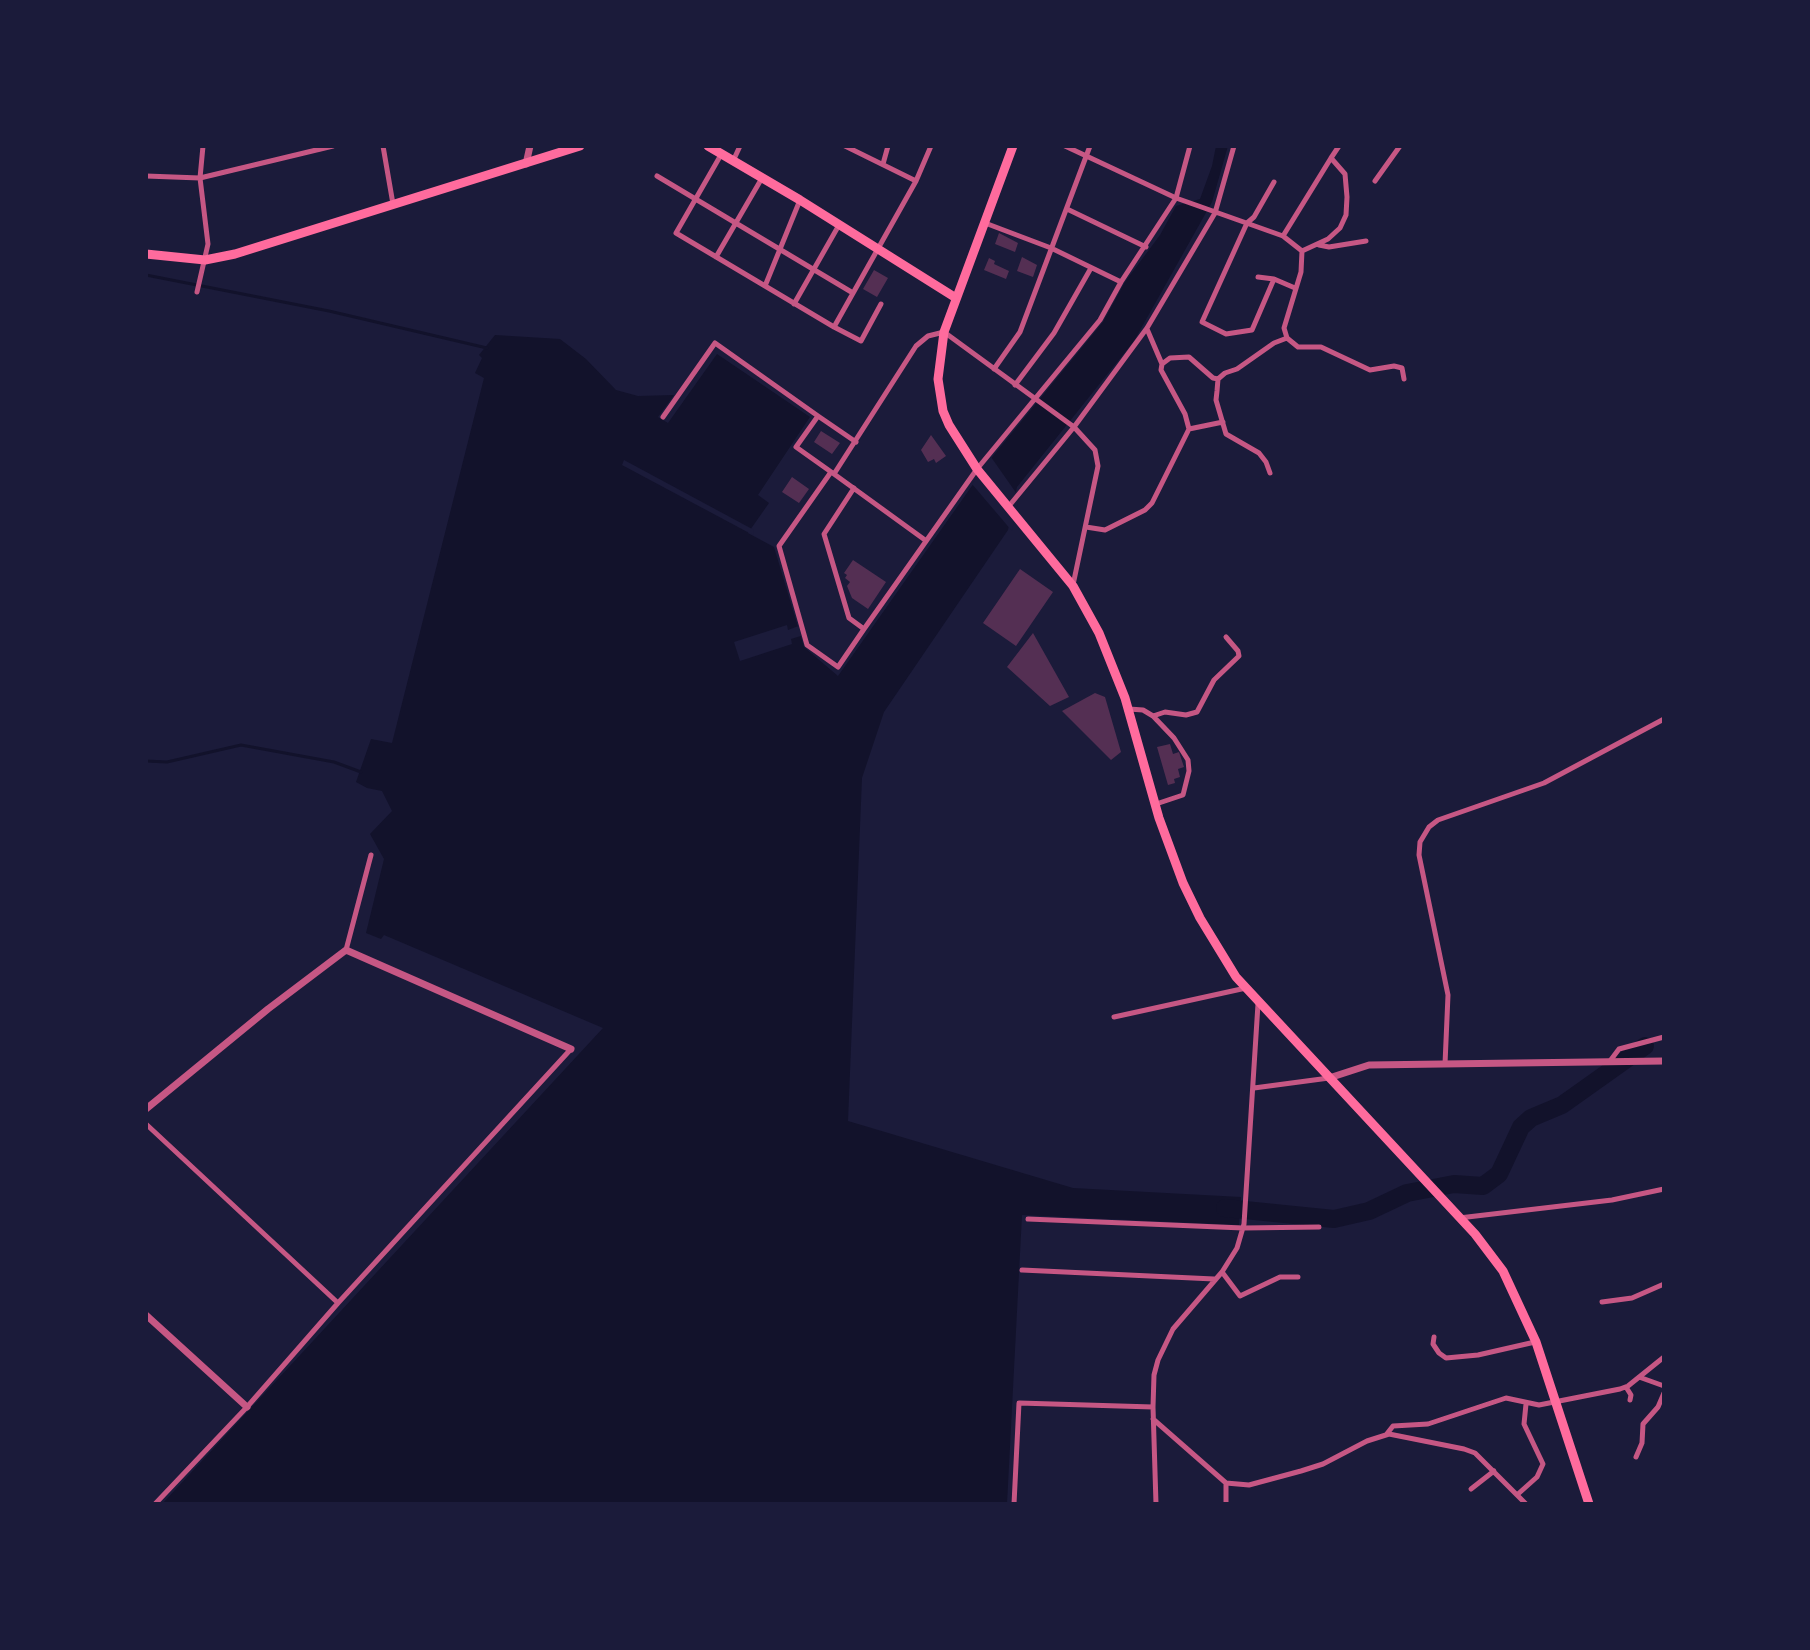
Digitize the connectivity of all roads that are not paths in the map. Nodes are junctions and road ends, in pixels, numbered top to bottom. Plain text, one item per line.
1 (203, 146) edge
2 (333, 146) edge
3 (383, 146) edge
4 (530, 146) edge
5 (580, 146) edge
6 (708, 146) edge
7 (740, 146) edge
8 (845, 146) edge
9 (888, 146) edge
10 (931, 146) edge
11 (1013, 146) edge
12 (1065, 146) edge
13 (1090, 146) edge
14 (1190, 146) edge
15 (1234, 146) edge
16 (1339, 146) edge
17 (1400, 146) edge
18 (722, 153) junction
19 (1086, 156) junction
20 (1331, 158) junction
21 (733, 160) junction
22 (526, 164) junction
23 (883, 164) junction
24 (146, 176) edge
25 (657, 176) dead end
26 (762, 177) junction
27 (200, 178) junction
28 (916, 181) junction
29 (1375, 181) dead end
30 (1274, 182) dead end
31 (1176, 198) junction
32 (695, 199) junction
33 (800, 200) junction
34 (394, 207) junction
35 (1067, 209) junction
36 (1214, 212) junction
37 (737, 223) junction
38 (985, 223) junction
39 (1247, 223) junction
40 (839, 224) junction
41 (1283, 236) junction
42 (1366, 241) dead end
43 (1318, 245) junction
44 (1146, 247) junction
45 (1051, 248) junction
46 (780, 249) junction
47 (879, 250) junction
48 (1302, 251) junction
49 (146, 254) edge
50 (716, 257) junction
51 (205, 260) junction
52 (814, 268) junction
53 (1091, 268) junction
54 (1258, 277) dead end
55 (1274, 279) junction
56 (1121, 282) junction
57 (765, 286) junction
58 (1295, 288) junction
59 (197, 292) dead end
60 (853, 293) junction
61 (956, 298) junction
62 (794, 304) junction
63 (881, 304) dead end
64 (834, 327) junction
65 (1147, 328) junction
66 (944, 332) junction
67 (1287, 338) junction
68 (1162, 364) junction
69 (994, 369) junction
70 (1218, 379) junction
71 (1404, 379) dead end
72 (1015, 385) junction
73 (1035, 399) junction
74 (818, 416) junction
75 (663, 417) dead end
76 (1223, 422) junction
77 (1074, 427) junction
78 (1189, 429) junction
79 (856, 442) junction
80 (977, 469) junction
81 (833, 473) junction
82 (1270, 473) dead end
83 (854, 488) junction
84 (1009, 506) junction
85 (1086, 527) junction
86 (925, 540) junction
87 (1073, 586) junction
88 (864, 629) junction
89 (1226, 637) dead end
90 (1128, 709) junction
91 (1153, 716) junction
92 (1664, 719) edge
93 (1155, 804) junction
94 (371, 855) dead end
95 (346, 950) junction
96 (1246, 988) junction
97 (1258, 1003) junction
98 (1114, 1017) dead end
99 (1664, 1037) edge
100 (571, 1049) joint
101 (1664, 1061) edge
102 (1609, 1062) junction
103 (1445, 1064) junction
104 (1329, 1078) junction
105 (1254, 1088) junction
106 (146, 1109) edge
107 (146, 1124) edge
108 (1664, 1189) edge
109 (1459, 1218) junction
110 (1028, 1219) dead end
111 (1243, 1226) junction
112 (1319, 1227) dead end
113 (1022, 1270) dead end
114 (1222, 1272) junction
115 (1298, 1277) dead end
116 (1215, 1279) junction
117 (1664, 1284) edge
118 (1602, 1302) dead end
119 (338, 1303) junction
120 (146, 1315) edge
121 (1434, 1337) dead end
122 (1536, 1342) junction
123 (1664, 1357) edge
124 (1638, 1377) junction
125 (1664, 1386) edge
126 (1626, 1387) junction
127 (1664, 1393) edge
128 (1554, 1400) junction
129 (1630, 1400) dead end
130 (1526, 1404) junction
131 (247, 1407) junction
132 (1153, 1407) junction
133 (1153, 1419) junction
134 (1386, 1435) junction
135 (1636, 1457) dead end
136 (1494, 1471) junction
137 (1226, 1483) junction
138 (1471, 1489) dead end
139 (1518, 1494) junction
140 (155, 1504) edge
141 (1014, 1504) edge
142 (1156, 1504) edge
143 (1226, 1504) edge
144 (1526, 1504) edge
145 (1589, 1504) edge

1 - 27 street
2 - 27 street
3 - 34 street
4 - 22 street
5 - 22 highway
6 - 18 highway
7 - 21 street
8 - 23 street
9 - 23 street
10 - 28 street
11 - 38 highway
12 - 19 street
13 - 19 street
14 - 31 street
15 - 36 street
16 - 20 street
17 - 29 street
18 - 21 highway
18 - 32 street
19 - 31 street
19 - 35 street
20 - 41 street
20 - 43 street
21 - 26 highway
22 - 34 highway
23 - 28 street
24 - 27 street
25 - 32 street
26 - 33 highway
26 - 37 street
27 - 51 street
28 - 47 street
30 - 39 street
31 - 36 street
31 - 44 street
32 - 37 street
32 - 50 street
33 - 40 highway
33 - 46 street
34 - 51 highway
35 - 44 street
35 - 45 street
36 - 39 street
36 - 65 street
37 - 46 street
37 - 50 street
38 - 45 street
38 - 61 highway
39 - 41 street
39 - 55 street
40 - 47 highway
40 - 52 street
41 - 48 street
42 - 43 street
43 - 48 street
44 - 56 street
45 - 53 street
45 - 69 street
46 - 52 street
46 - 57 street
47 - 60 street
47 - 61 highway
48 - 58 street
49 - 51 highway
50 - 57 street
51 - 59 street
52 - 60 street
52 - 62 street
53 - 56 street
53 - 72 street
54 - 55 street
55 - 58 street
56 - 73 street
57 - 62 street
58 - 67 street
60 - 64 street
61 - 66 highway
62 - 64 street
63 - 64 street
65 - 68 street
65 - 77 street
66 - 69 street
66 - 79 street
66 - 80 highway
67 - 70 street
67 - 71 street
68 - 70 street
68 - 78 street
69 - 72 street
70 - 76 street
72 - 73 street
73 - 77 street
73 - 80 street
74 - 75 street
74 - 79 street
74 - 81 street
76 - 78 street
76 - 82 street
77 - 84 street
77 - 85 street
78 - 85 street
79 - 81 street
80 - 84 highway
80 - 86 street
81 - 83 street
81 - 88 street
83 - 86 street
83 - 88 street
84 - 87 highway
85 - 87 street
86 - 88 street
87 - 90 highway
89 - 91 street
90 - 91 street
90 - 93 highway
91 - 93 street
92 - 103 street
93 - 96 highway
94 - 95 street
95 - 100 street
95 - 106 street
96 - 97 highway
96 - 98 street
97 - 104 highway
97 - 105 street
99 - 102 street
100 - 119 street
101 - 102 street
102 - 103 street
103 - 104 street
104 - 105 street
104 - 109 highway
105 - 111 street
107 - 119 street
108 - 109 street
109 - 122 highway
110 - 111 street
111 - 112 street
111 - 114 street
113 - 116 street
114 - 115 street
114 - 116 street
116 - 132 street
117 - 118 street
119 - 131 street
120 - 131 street
121 - 122 street
122 - 128 highway
123 - 124 street
124 - 125 street
124 - 126 street
126 - 128 street
126 - 129 street
127 - 135 street
128 - 130 street
128 - 145 highway
130 - 134 street
130 - 139 street
131 - 140 street
132 - 133 street
132 - 141 street
133 - 137 street
133 - 142 street
134 - 136 street
134 - 137 street
136 - 138 street
136 - 139 street
137 - 143 street
139 - 144 street

